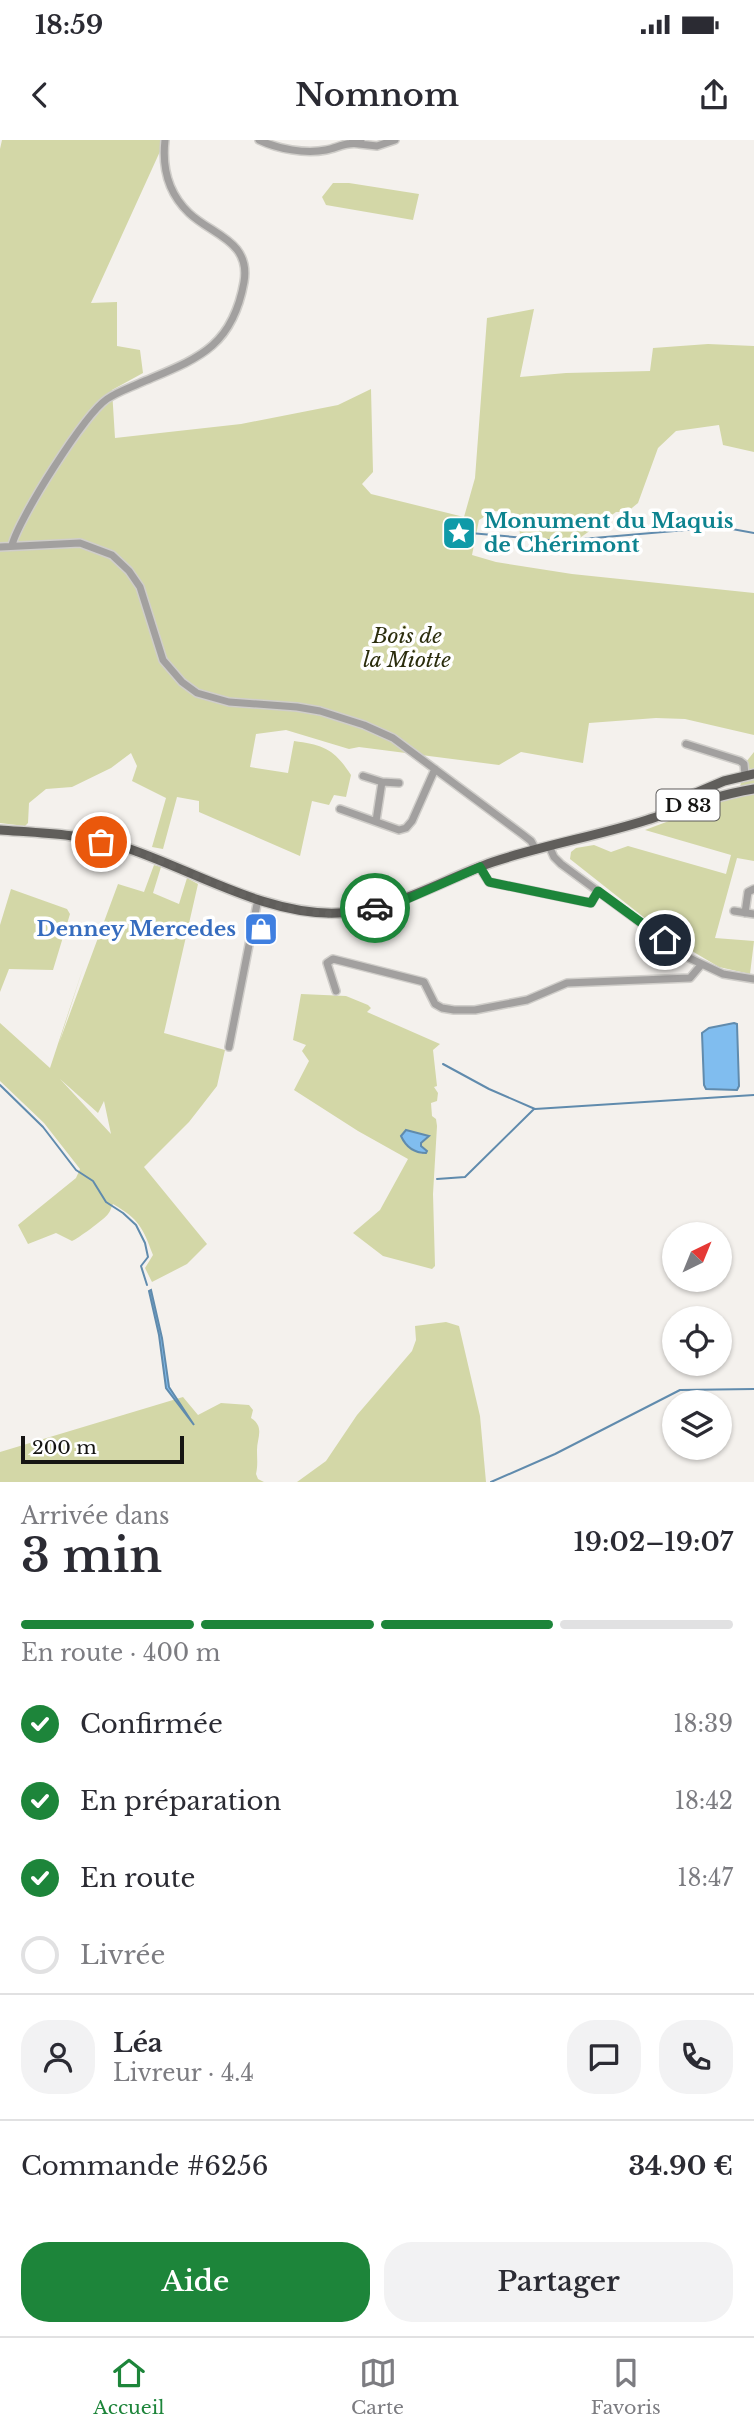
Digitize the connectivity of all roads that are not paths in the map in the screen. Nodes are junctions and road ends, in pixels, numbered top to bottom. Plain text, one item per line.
1 (165, 140) edge
2 (259, 140) edge
3 (396, 140) edge
4 (360, 142) edge
5 (12, 545) junction
6 (0, 547) edge
7 (686, 744) dead end
8 (435, 769) junction
9 (750, 774) edge
10 (363, 776) dead end
11 (382, 782) junction
12 (399, 783) dead end
13 (754, 789) edge
14 (340, 809) dead end
15 (376, 821) junction
16 (623, 825) junction
17 (0, 830) edge
18 (549, 846) junction
19 (536, 850) junction
20 (480, 867) junction
21 (754, 889) edge
22 (598, 891) junction
23 (258, 899) junction
24 (734, 911) dead end
25 (745, 912) junction
26 (754, 914) edge
27 (701, 965) junction
28 (754, 979) edge
29 (336, 990) dead end
30 (229, 1047) dead end

1 - 5 street
2 - 4 street
3 - 4 street
5 - 6 street
5 - 8 street
7 - 9 street
8 - 15 street
8 - 19 street
9 - 16 main road, D 83
10 - 11 street
11 - 12 street
11 - 15 street
13 - 16 main road, D 83
14 - 15 street
16 - 18 main road, D 83
17 - 23 main road, D 83
18 - 19 main road, D 83
18 - 22 street
19 - 20 main road, D 83
20 - 22 street
20 - 23 main road, D 83
21 - 25 street
22 - 27 street
23 - 30 street
24 - 25 street
25 - 26 street
27 - 28 street
27 - 29 street

